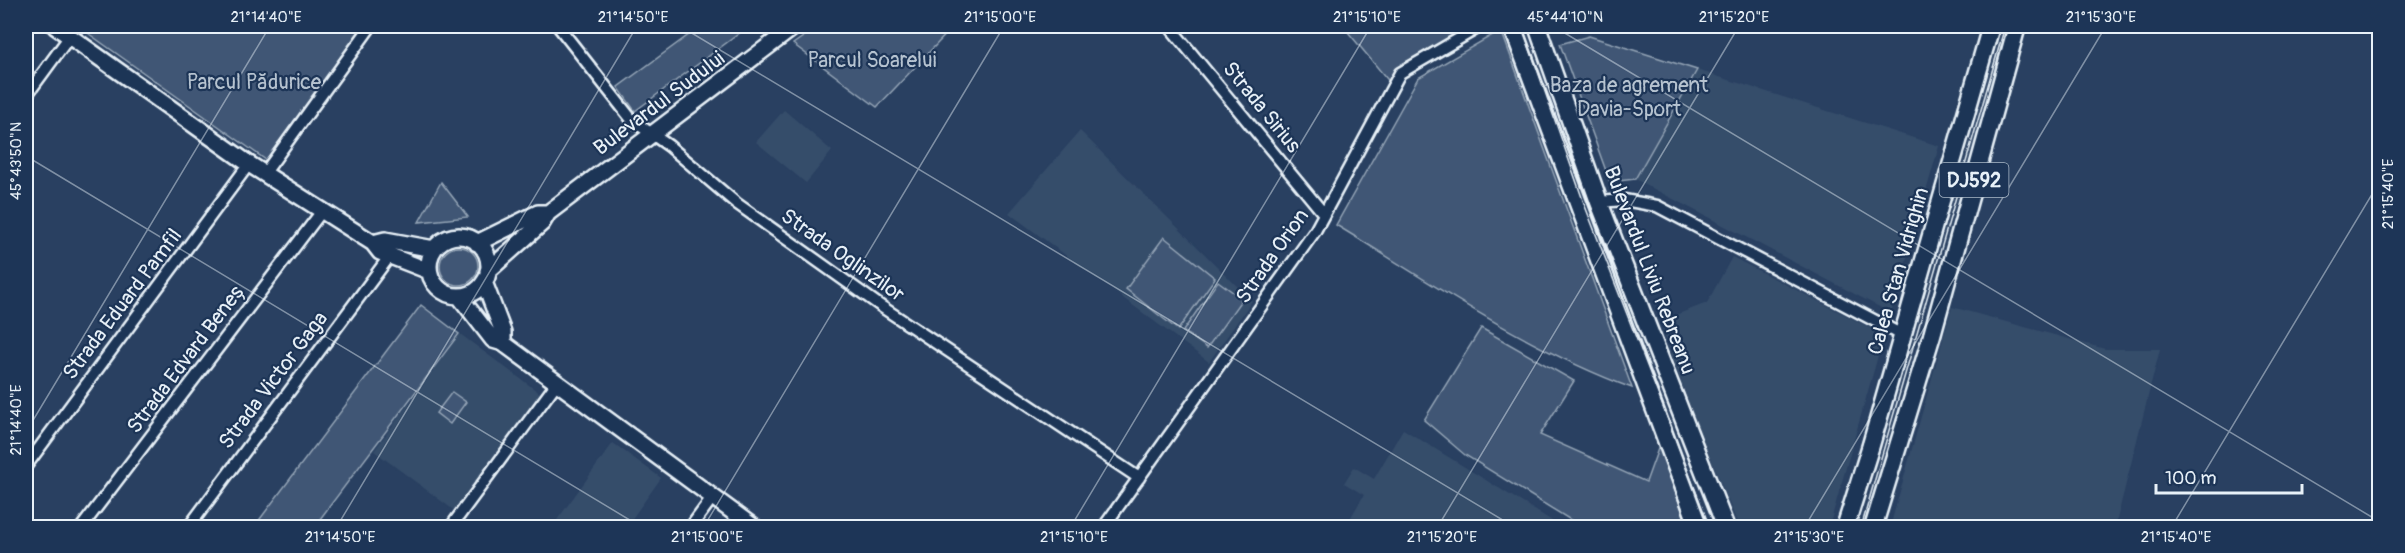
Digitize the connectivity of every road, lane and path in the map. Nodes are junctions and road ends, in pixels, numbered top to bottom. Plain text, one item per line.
1 (55, 26) edge
2 (371, 26) edge
3 (558, 26) edge
4 (795, 26) edge
5 (1169, 26) edge
6 (1481, 26) edge
7 (1512, 26) edge
8 (1537, 26) edge
9 (1991, 26) edge
10 (2017, 26) edge
11 (70, 36) junction
12 (26, 96) edge
13 (649, 135) junction
14 (249, 164) junction
15 (264, 174) junction
16 (1599, 202) junction
17 (322, 212) junction
18 (548, 213) junction
19 (1324, 214) junction
20 (373, 243) junction
21 (477, 243) junction
22 (434, 249) junction
23 (389, 257) junction
24 (429, 271) junction
25 (486, 277) junction
26 (459, 296) junction
27 (1902, 335) junction
28 (503, 343) junction
29 (556, 384) junction
30 (26, 466) edge
31 (1139, 478) junction
32 (713, 497) junction
33 (81, 528) edge
34 (188, 528) edge
35 (450, 528) edge
36 (690, 528) edge
37 (755, 528) edge
38 (1103, 528) edge
39 (1699, 528) edge
40 (1726, 528) edge
41 (1845, 528) edge
42 (1873, 528) edge

1 - 11 main road
2 - 15 street
3 - 13 street, Strada Oglinzilor
4 - 13 main road, Bulevardul Sudului
5 - 19 street, Strada Sirius
6 - 19 street, Strada Orion
7 - 39 main road
8 - 16 main road, Bulevardul Liviu Rebreanu
9 - 27 main road, Calea Stan Vidrighin / DJ592
10 - 42 main road, DJ592
11 - 12 street
11 - 14 main road
13 - 18 main road, Bulevardul Sudului
13 - 31 street, Strada Oglinzilor
14 - 15 main road
14 - 30 street, Strada Eduard Pamfil
15 - 17 main road
16 - 27 street
16 - 40 main road, Bulevardul Liviu Rebreanu
17 - 20 main road
17 - 33 street, Strada Edvard Beneș
18 - 21 main road, Bulevardul Sudului
18 - 25 main road, Bulevardul Sudului
19 - 31 street, Strada Orion
20 - 22 main road
20 - 23 main road
21 - 22 main road
21 - 25 main road
22 - 24 main road
23 - 24 main road
23 - 34 street, Strada Victor Gaga
24 - 26 main road
25 - 26 main road
25 - 28 main road
26 - 28 main road
27 - 41 main road, Calea Stan Vidrighin / DJ592
28 - 29 main road
29 - 32 main road
29 - 35 street
31 - 38 street, Strada Orion
32 - 36 street
32 - 37 main road

